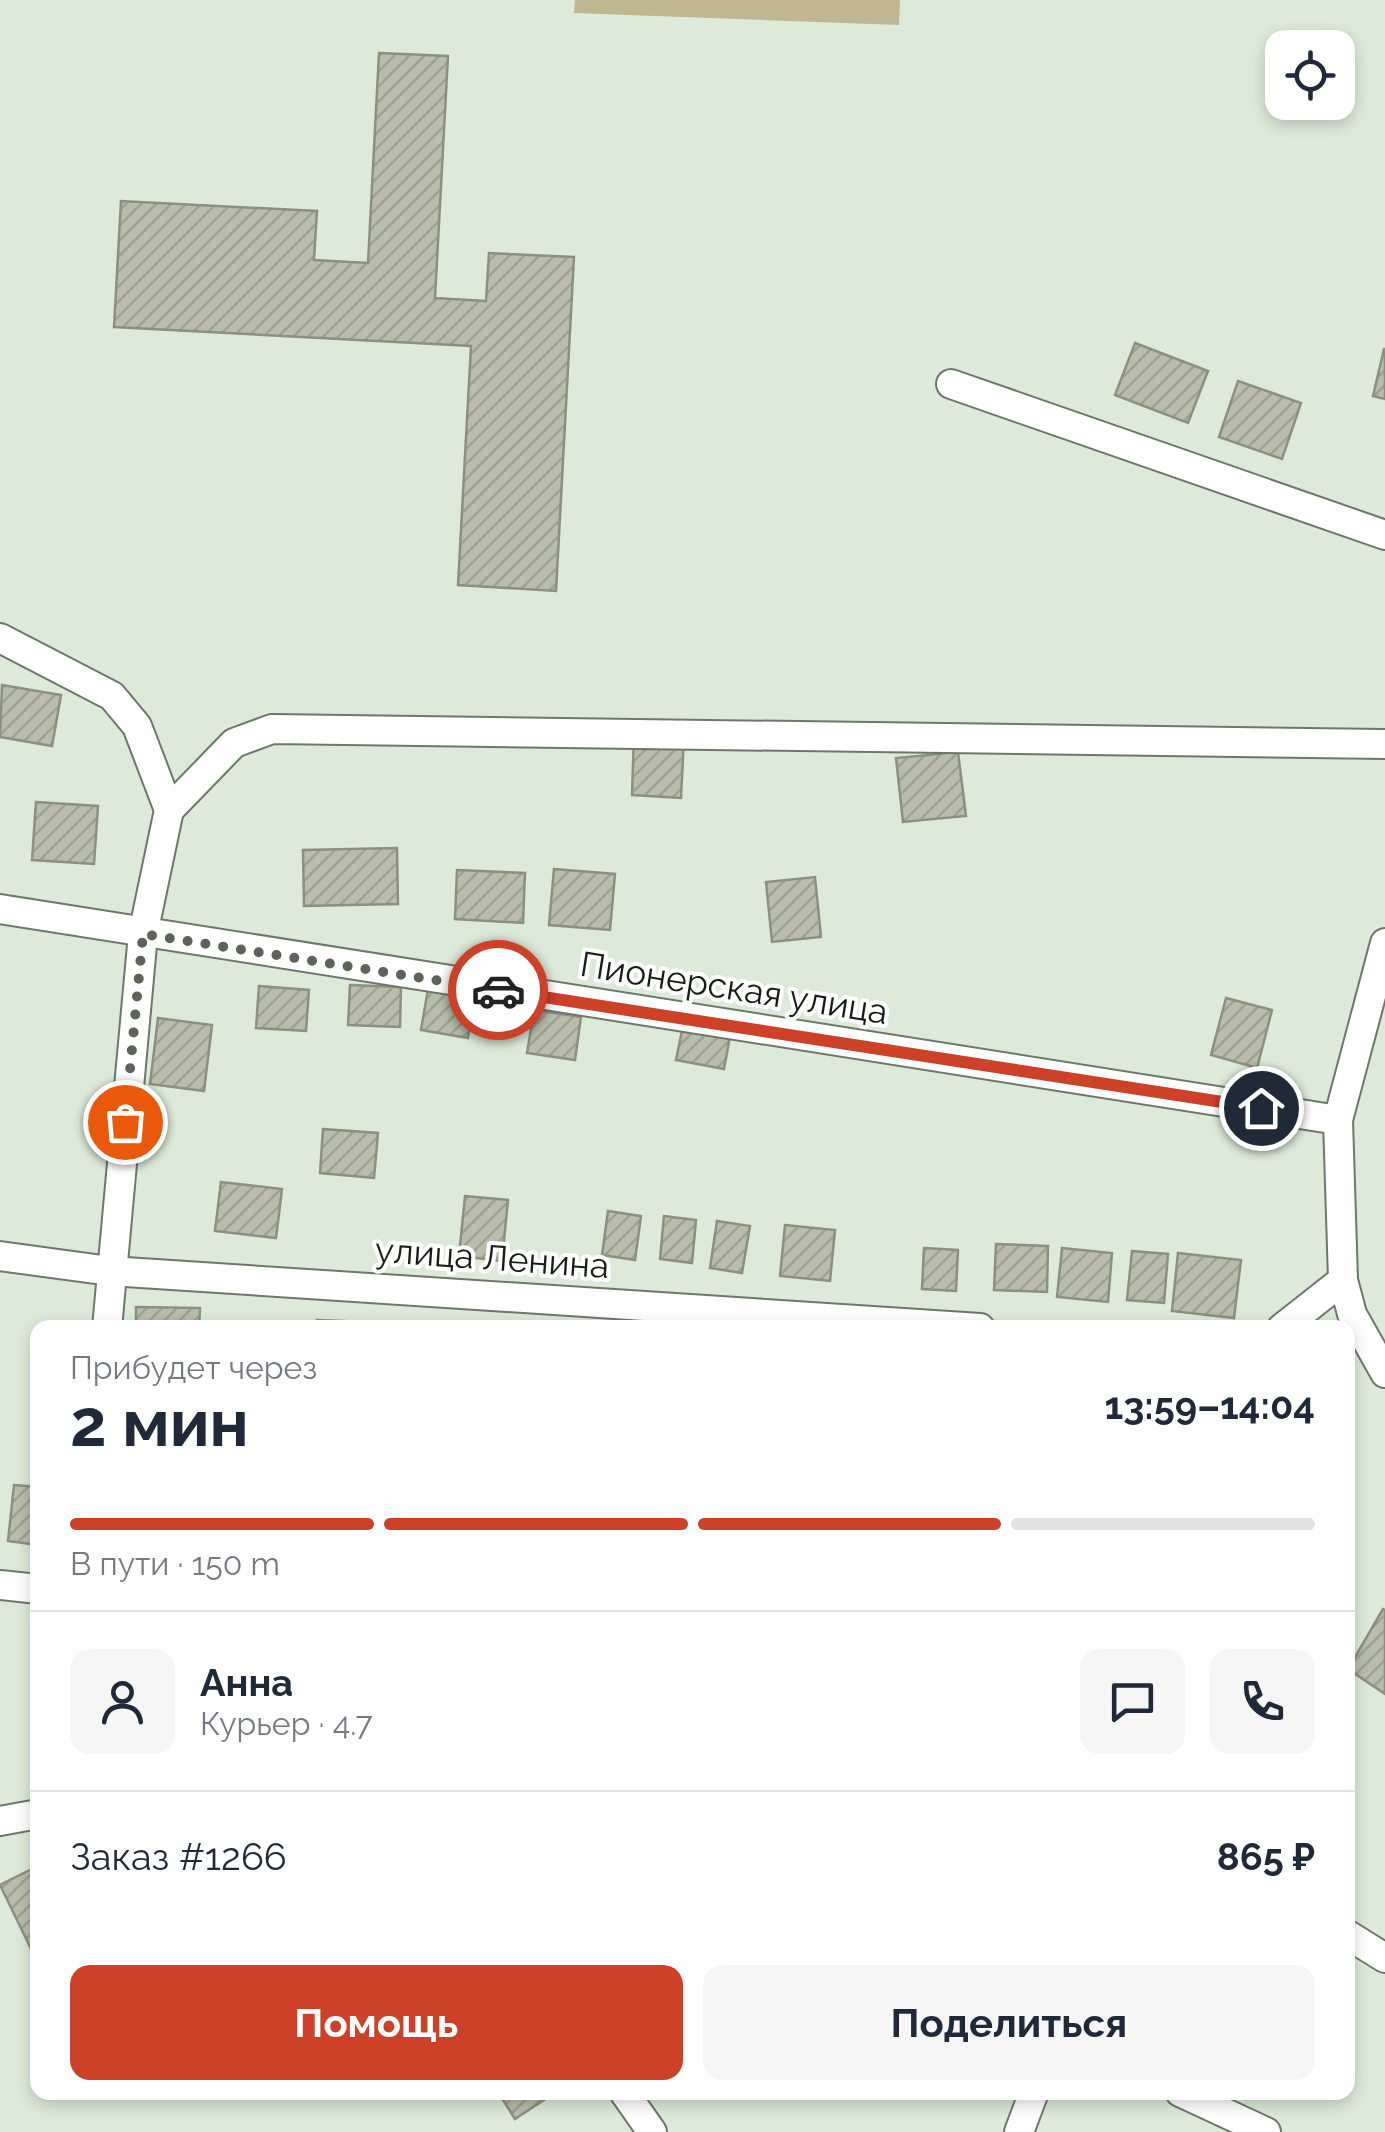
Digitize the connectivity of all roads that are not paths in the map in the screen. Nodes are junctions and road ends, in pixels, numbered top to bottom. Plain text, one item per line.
1 (951, 384) dead end
2 (1385, 535) edge
3 (0, 638) edge
4 (1385, 744) edge
5 (169, 810) junction
6 (0, 910) edge
7 (143, 934) junction
8 (1385, 943) edge
9 (1338, 1120) junction
10 (0, 1256) edge
11 (110, 1271) junction
12 (1343, 1280) junction
13 (108, 1320) edge
14 (858, 1320) edge
15 (1292, 1320) edge
16 (1385, 1373) edge
17 (0, 1585) edge
18 (30, 1588) edge
19 (30, 1815) edge
20 (0, 1821) edge
21 (1355, 1939) edge
22 (1385, 1958) edge
23 (630, 2100) edge
24 (1031, 2100) edge
25 (1197, 2100) edge
26 (652, 2132) edge
27 (1018, 2132) edge
28 (1266, 2132) edge

1 - 2 street
3 - 5 street
4 - 5 street
5 - 7 street
6 - 7 street, Пионерская улица
7 - 9 street, Пионерская улица
7 - 11 street
8 - 9 street
9 - 12 street
10 - 11 street, улица Ленина
11 - 13 street
11 - 14 street, улица Ленина
12 - 15 street
12 - 16 street
17 - 18 street
19 - 20 street
21 - 22 street
23 - 26 street
24 - 27 street
25 - 28 street

